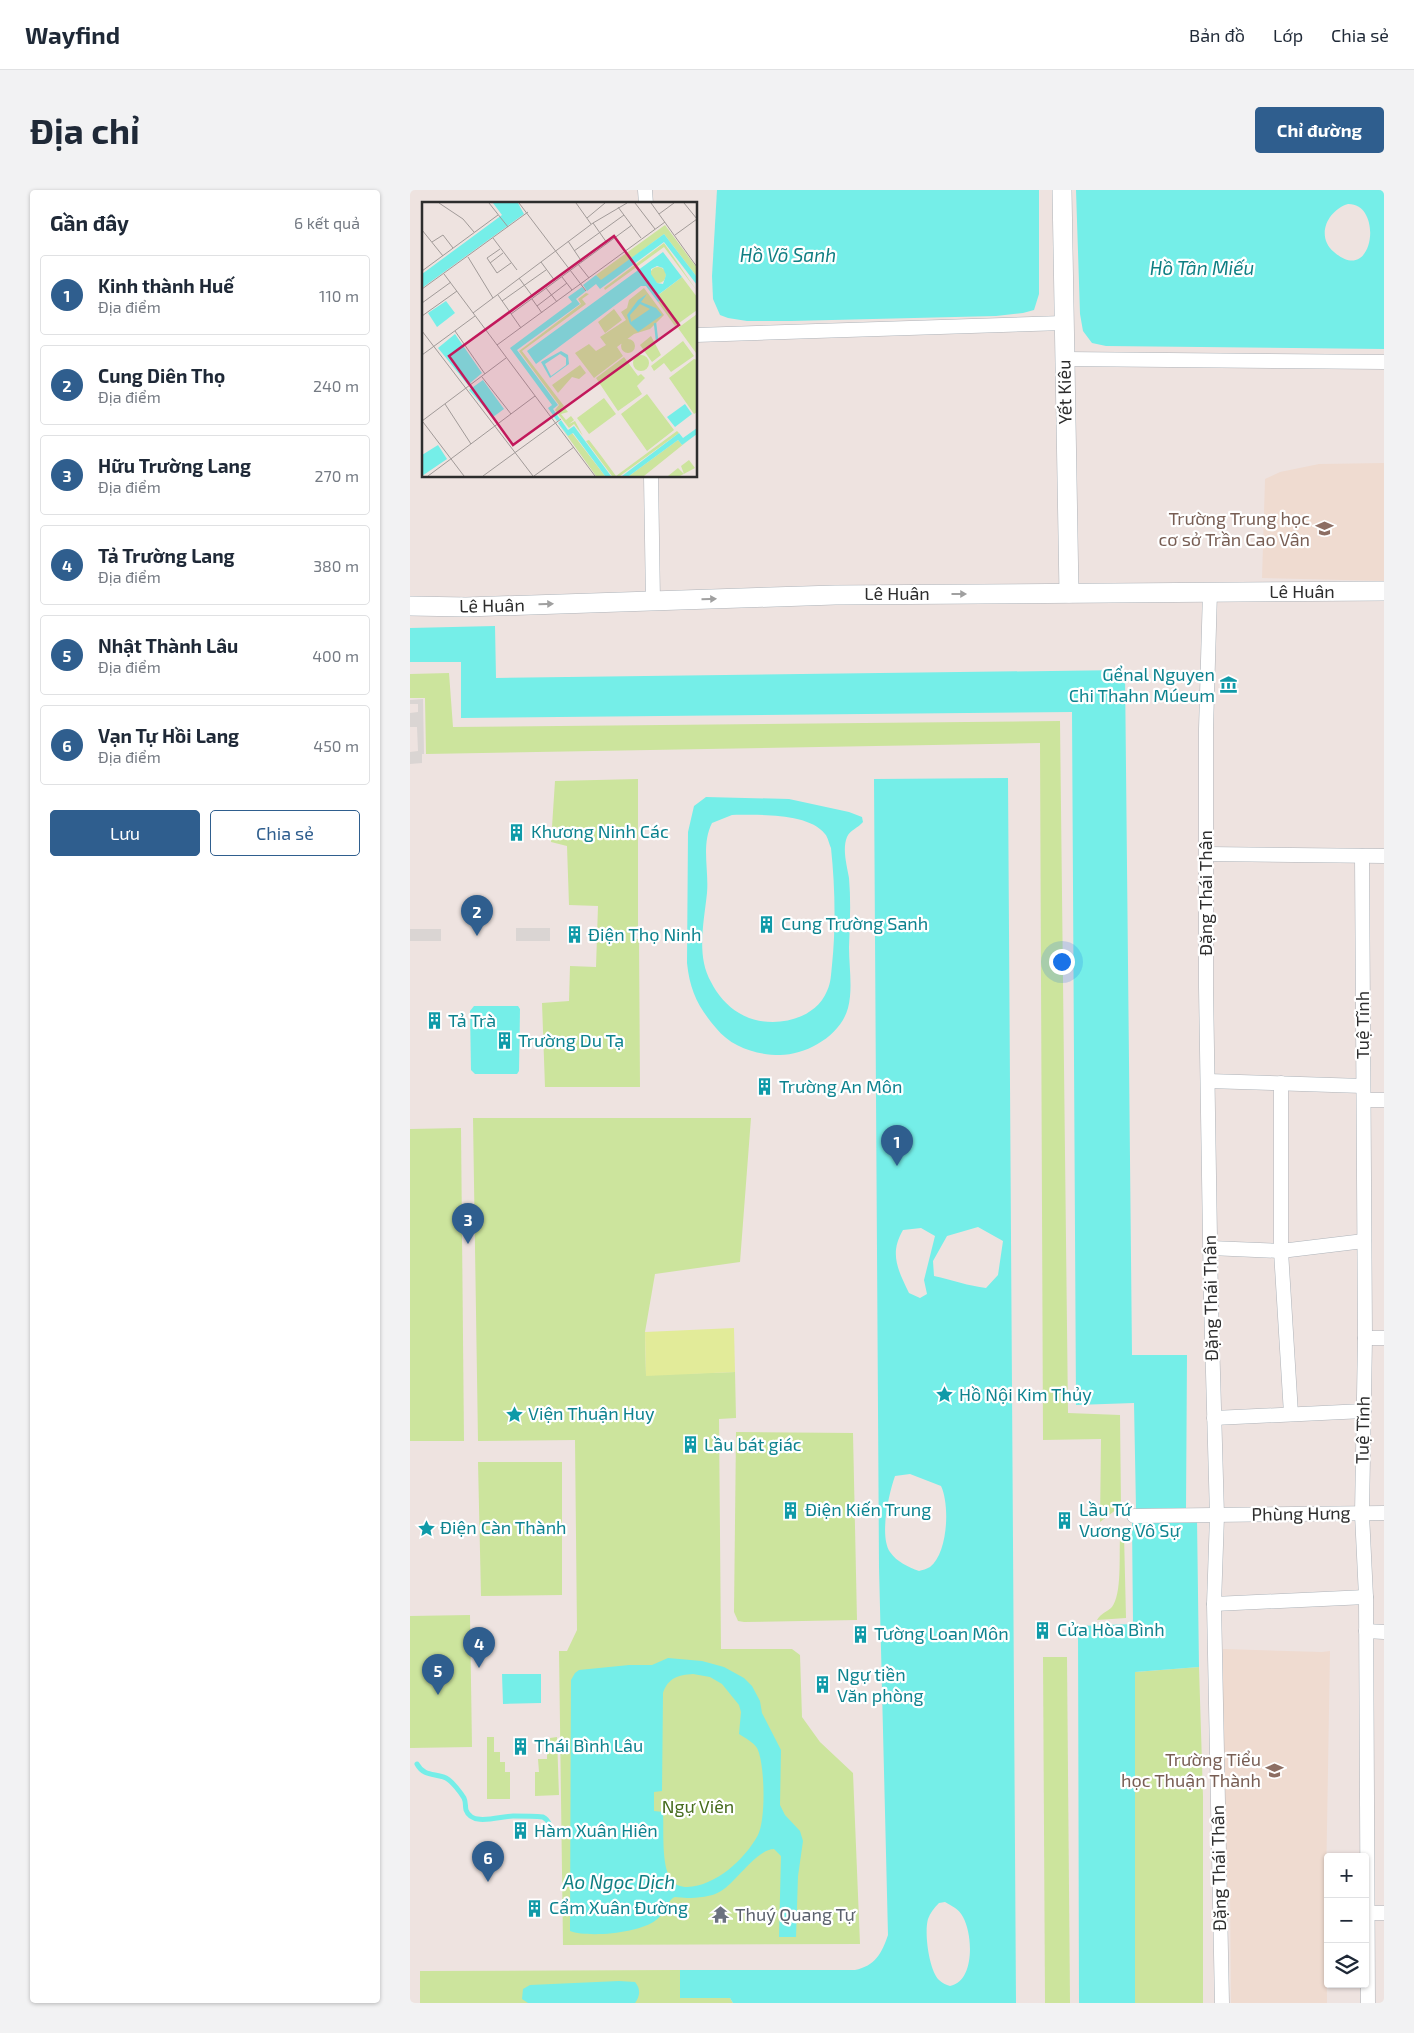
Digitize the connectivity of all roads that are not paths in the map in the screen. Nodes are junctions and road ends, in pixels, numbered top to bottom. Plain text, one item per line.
1 (1062, 190) edge
2 (1064, 324) junction
3 (698, 335) edge
4 (1065, 359) junction
5 (1384, 362) edge
6 (651, 478) edge
7 (1384, 591) edge
8 (1210, 592) junction
9 (1068, 593) junction
10 (653, 601) junction
11 (410, 606) edge
12 (1206, 854) junction
13 (1362, 856) junction
14 (1384, 856) edge
15 (1208, 1081) junction
16 (1281, 1084) junction
17 (1363, 1093) junction
18 (1384, 1100) edge
19 (1364, 1241) junction
20 (1210, 1248) junction
21 (1281, 1250) junction
22 (1365, 1338) junction
23 (1384, 1338) edge
24 (1364, 1411) junction
25 (1291, 1414) junction
26 (1214, 1418) junction
27 (1384, 1513) edge
28 (1362, 1514) junction
29 (1134, 1516) dead end
30 (1218, 1516) junction
31 (1366, 1597) junction
32 (1214, 1604) junction
33 (1366, 1631) junction
34 (1384, 1632) edge
35 (1367, 1898) edge
36 (1369, 1913) edge
37 (1384, 1913) edge
38 (1367, 1943) edge
39 (1222, 2003) edge
40 (1368, 2003) edge

1 - 2 street, Yết Kiêu
2 - 3 street
2 - 4 street, Yết Kiêu
4 - 5 street
4 - 9 street, Yết Kiêu
6 - 10 street
7 - 8 street, Lê Huân
8 - 9 street, Lê Huân
8 - 12 street, Đặng Thái Thân
10 -> 9 street, Lê Huân
11 -> 10 street, Lê Huân
12 - 13 street
12 - 15 street, Đặng Thái Thân
13 - 14 street
13 - 17 street, Tuệ Tĩnh
15 - 16 street
15 - 20 street, Đặng Thái Thân
16 - 17 street
16 - 21 street
17 - 18 street
17 - 19 street, Tuệ Tĩnh
19 - 21 street
19 - 22 street, Tuệ Tĩnh
20 - 21 street
20 - 26 street, Đặng Thái Thân
21 - 25 street
22 - 23 street
22 - 24 street, Tuệ Tĩnh
24 - 25 street
24 - 28 street, Tuệ Tĩnh
25 - 26 street
26 - 30 street, Đặng Thái Thân
27 - 28 street, Phùng Hưng
28 - 30 street, Phùng Hưng
28 - 31 street, Tuệ Tĩnh
29 - 30 street, Phùng Hưng
30 - 32 street, Đặng Thái Thân
31 - 32 street
31 - 33 street, Tuệ Tĩnh
32 - 39 street, Đặng Thái Thân
33 - 34 street
33 - 35 street, Tuệ Tĩnh
36 - 37 street
38 - 40 street, Tuệ Tĩnh

